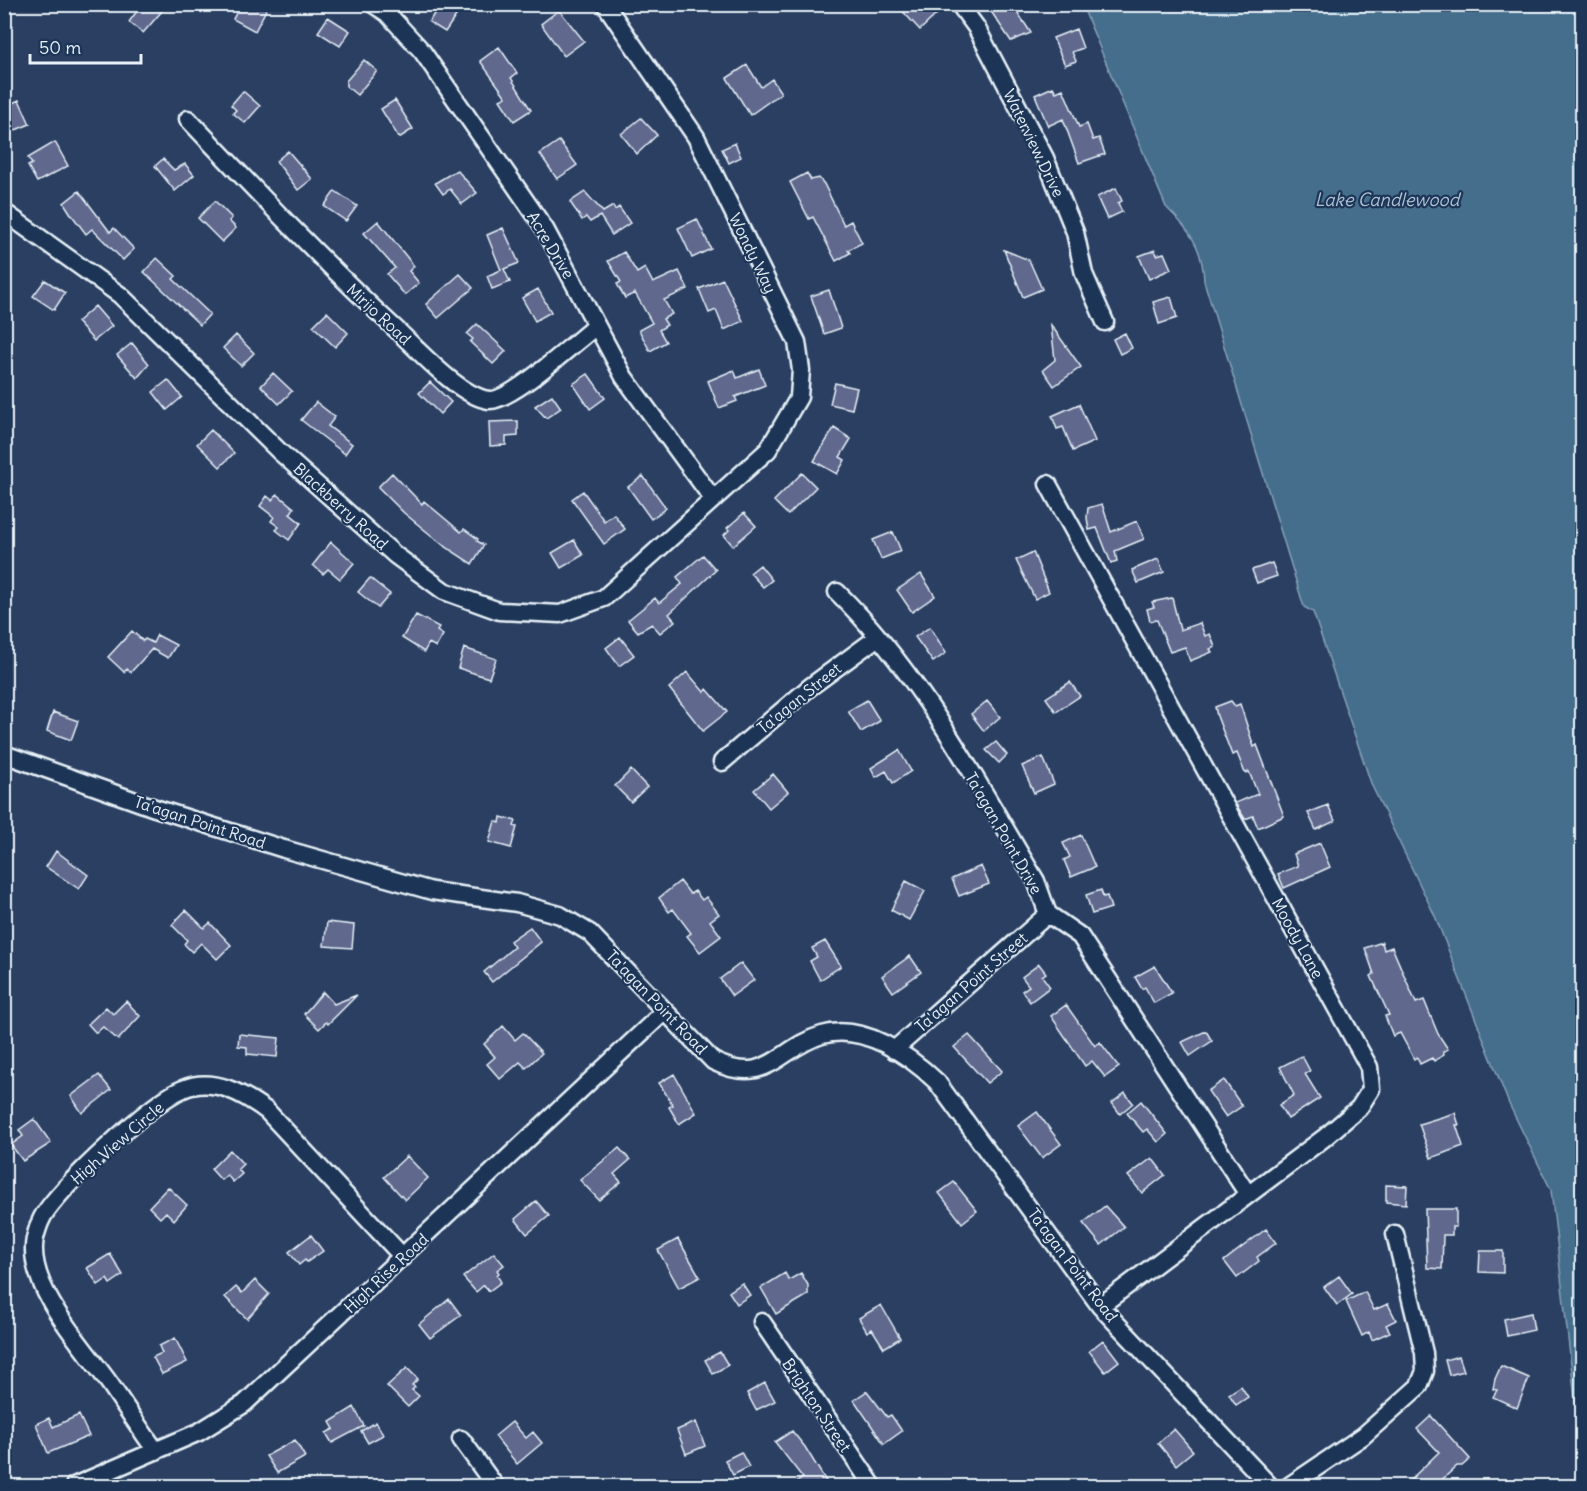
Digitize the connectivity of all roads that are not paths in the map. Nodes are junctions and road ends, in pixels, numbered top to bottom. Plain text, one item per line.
1 (605, 4) edge
2 (959, 4) edge
3 (386, 7) edge
4 (188, 119) dead end
5 (4, 212) edge
6 (1105, 322) dead end
7 (596, 326) junction
8 (1048, 484) dead end
9 (713, 499) junction
10 (837, 592) dead end
11 (878, 637) junction
12 (4, 754) edge
13 (722, 762) dead end
14 (1048, 914) junction
15 (665, 1011) junction
16 (894, 1050) junction
17 (1247, 1193) junction
18 (1395, 1234) dead end
19 (403, 1257) junction
20 (1100, 1306) junction
21 (762, 1322) dead end
22 (461, 1439) dead end
23 (156, 1451) junction
24 (74, 1486) edge
25 (495, 1486) edge
26 (873, 1486) edge
27 (1270, 1486) edge
28 (1290, 1486) edge

1 - 9 street, Wondy Way
2 - 6 street, Waterview Drive
3 - 7 street, Acre Drive
4 - 7 street, Mirijo Road
5 - 9 street, Blackberry Road
7 - 9 street, Acre Drive
8 - 17 street, Moody Lane
10 - 11 street, Ta'agan Point Drive
11 - 13 street, Ta'agan Street
11 - 14 street, Ta'agan Point Drive
12 - 15 street, Ta'agan Point Road
14 - 16 street, Ta'agan Point Street
14 - 17 street, Ta'agan Point Drive
15 - 16 street, Ta'agan Point Road
15 - 19 street, High Rise Road
16 - 20 street, Ta'agan Point Road
17 - 20 street, Moody Lane
18 - 28 street
19 - 23 street, High Rise Road
19 - 23 street, High View Circle
20 - 27 street, Ta'agan Point Road
21 - 26 street, Brighton Street
22 - 25 street
23 - 24 street, High Rise Road

